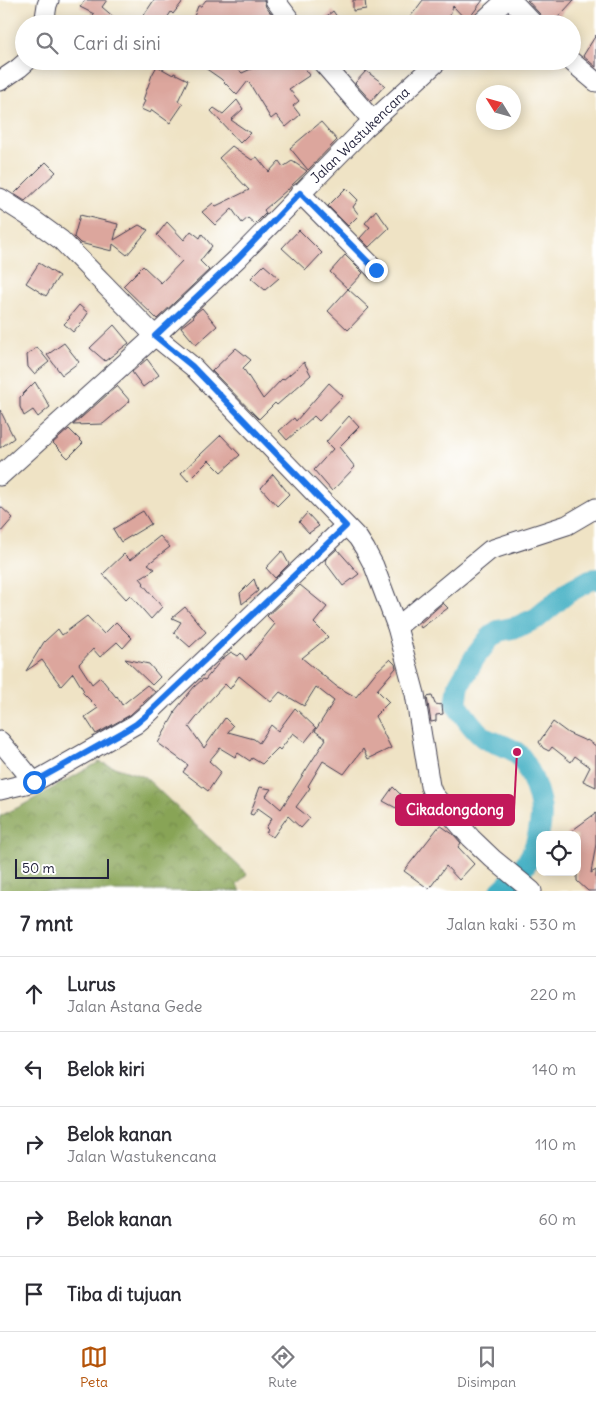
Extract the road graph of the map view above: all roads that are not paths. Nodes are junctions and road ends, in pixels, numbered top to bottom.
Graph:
1 (49, 0) edge
2 (275, 0) edge
3 (506, 0) edge
4 (511, 0) edge
5 (45, 15) edge
6 (286, 15) edge
7 (490, 15) edge
8 (525, 15) edge
9 (581, 69) edge
10 (16, 70) edge
11 (329, 70) edge
12 (428, 70) edge
13 (0, 81) edge
14 (596, 82) edge
15 (373, 120) junction
16 (300, 193) junction
17 (0, 198) edge
18 (376, 270) dead end
19 (155, 336) junction
20 (0, 476) edge
21 (596, 508) edge
22 (346, 526) junction
23 (397, 627) junction
24 (0, 741) edge
25 (34, 782) junction
26 (0, 790) edge
27 (529, 888) edge

1 - 5 street
2 - 6 street
3 - 7 street
4 - 8 street
9 - 14 street
10 - 13 street
11 - 15 street
12 - 15 street, Jalan Wastukencana
15 - 16 street, Jalan Wastukencana
16 - 18 street
16 - 19 street, Jalan Wastukencana
17 - 19 street
19 - 20 street, Jalan Wastukencana
19 - 22 street
21 - 23 street
22 - 23 street
22 - 25 street
23 - 27 street
24 - 25 street
25 - 26 street

